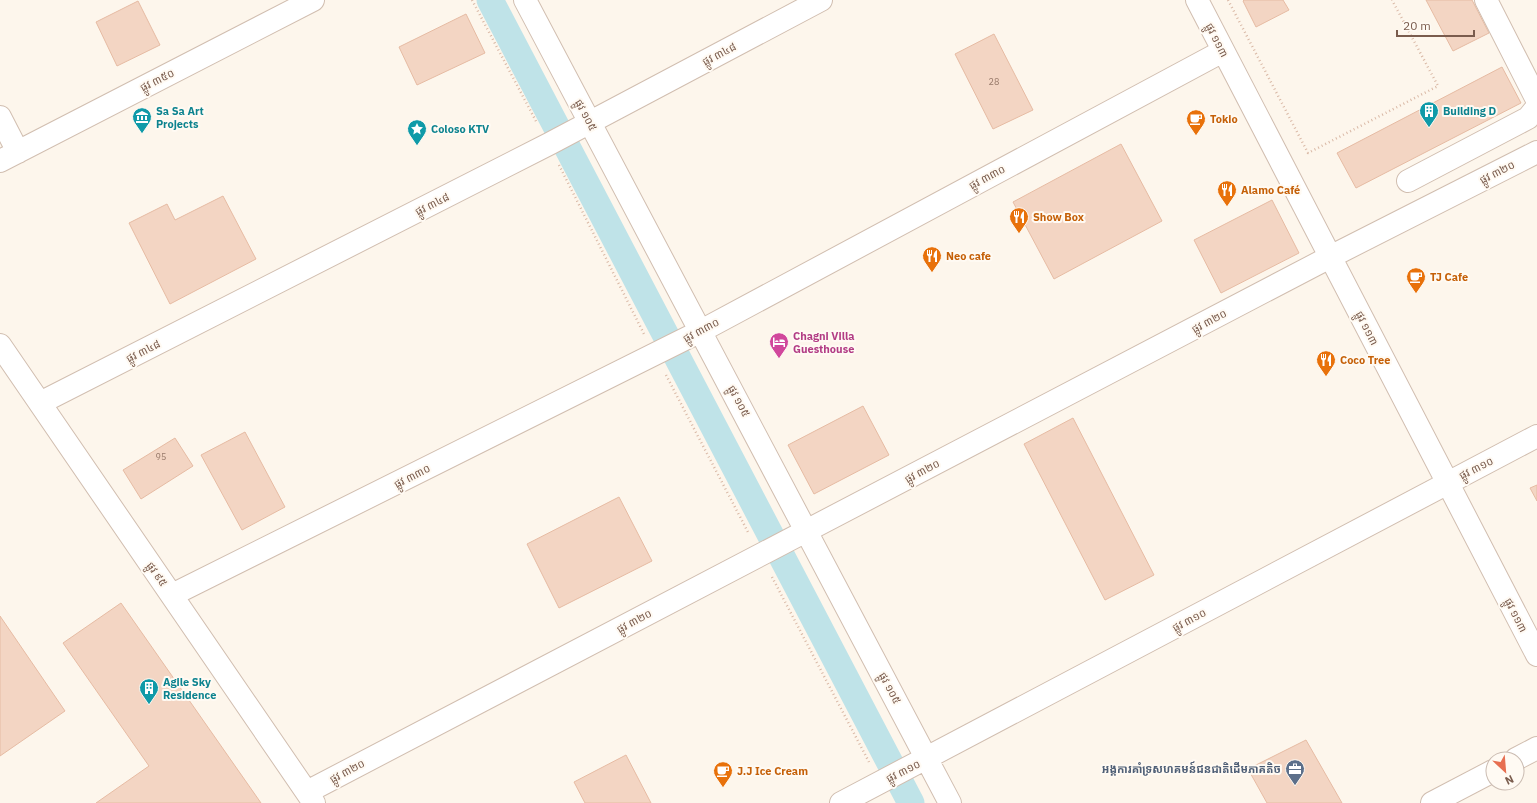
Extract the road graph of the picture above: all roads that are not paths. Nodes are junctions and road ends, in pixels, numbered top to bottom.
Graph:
1 (313, 0) edge
2 (525, 0) edge
3 (821, 0) edge
4 (1197, 0) edge
5 (1486, 0) edge
6 (1223, 50) junction
7 (1537, 100) edge
8 (1537, 107) edge
9 (0, 117) edge
10 (583, 126) junction
11 (1537, 152) edge
12 (9, 156) edge
13 (1408, 182) dead end
14 (1330, 257) junction
15 (693, 335) junction
16 (0, 345) edge
17 (40, 403) junction
18 (1537, 436) edge
19 (1447, 483) junction
20 (799, 535) junction
21 (172, 596) junction
22 (1537, 655) edge
23 (1537, 748) edge
24 (1525, 754) edge
25 (927, 759) junction
26 (1485, 775) edge
27 (311, 798) edge
28 (841, 803) edge
29 (950, 803) edge
30 (1432, 803) edge

1 - 12 street, ផ្លូវ ៣៥០
2 - 10 street, ផ្លូវ ១០៥
3 - 10 street, ផ្លូវ ៣៤៨
4 - 6 street, ផ្លូវ ១១៣
5 - 7 street
6 - 14 street, ផ្លូវ ១១៣
6 - 15 street, ផ្លូវ ៣៣០
8 - 13 street
9 - 12 street
10 - 15 street, ផ្លូវ ១០៥
10 - 17 street, ផ្លូវ ៣៤៨
11 - 14 street, ផ្លូវ ៣២០
14 - 19 street, ផ្លូវ ១១៣
14 - 20 street, ផ្លូវ ៣២០
15 - 20 street, ផ្លូវ ១០៥
15 - 21 street, ផ្លូវ ៣៣០
16 - 17 street, ផ្លូវ ៩៥
17 - 21 street, ផ្លូវ ៩៥
18 - 19 street, ផ្លូវ ៣១០
19 - 22 street, ផ្លូវ ១១៣
19 - 25 street, ផ្លូវ ៣១០
20 - 25 street, ផ្លូវ ១០៥
20 - 27 street, ផ្លូវ ៣២០
21 - 27 street, ផ្លូវ ៩៥
23 - 24 street
25 - 28 street, ផ្លូវ ៣១០
25 - 29 street, ផ្លូវ ១០៥
26 - 30 street

